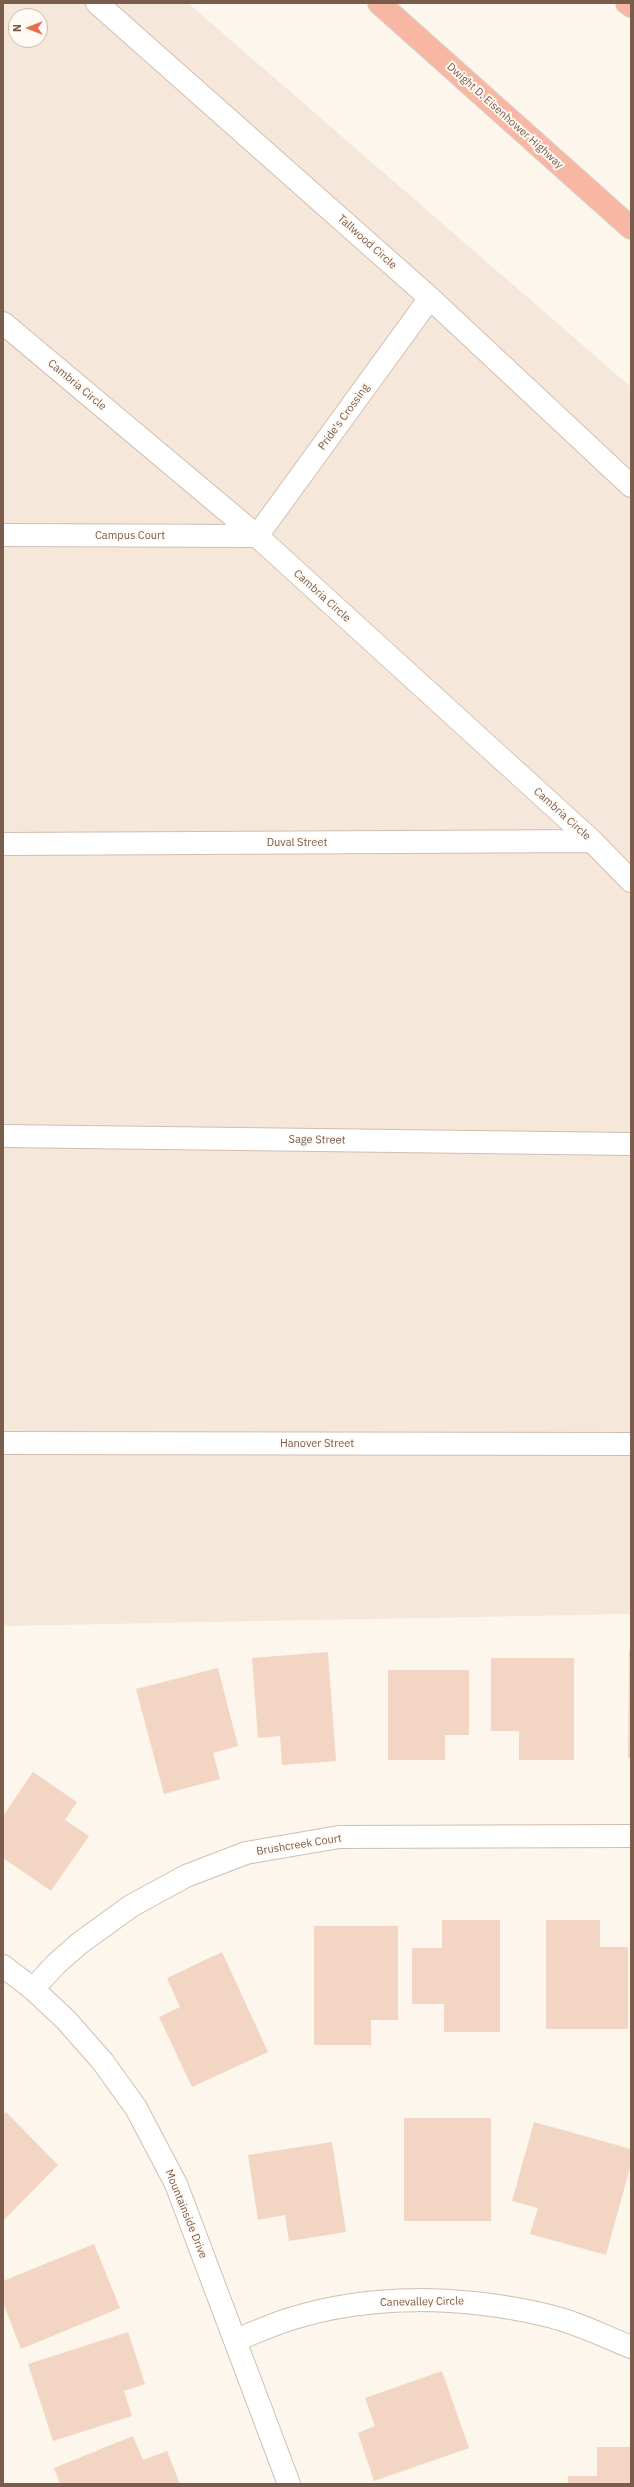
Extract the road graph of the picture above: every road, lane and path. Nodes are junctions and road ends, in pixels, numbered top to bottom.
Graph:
1 (97, 3) edge
2 (379, 3) edge
3 (627, 3) edge
4 (631, 6) edge
5 (631, 228) edge
6 (430, 298) junction
7 (3, 323) edge
8 (631, 486) edge
9 (3, 535) edge
10 (257, 536) junction
11 (592, 841) junction
12 (3, 844) edge
13 (631, 881) edge
14 (3, 1136) edge
15 (631, 1144) edge
16 (3, 1444) edge
17 (631, 1444) edge
18 (631, 1836) edge
19 (3, 1966) edge
20 (33, 1989) junction
21 (236, 2340) junction
22 (631, 2347) edge
23 (289, 2484) edge

1 - 6 street, Tallwood Circle
2 - 5 highway, Dwight D. Eisenhower Highway
3 - 4 highway
6 - 8 street, Tallwood Circle
6 - 10 street, Pride's Crossing
7 - 10 street, Cambria Circle
9 - 10 street, Campus Court
10 - 11 street, Cambria Circle
11 - 12 street, Duval Street
11 - 13 street, Cambria Circle
14 - 15 street, Sage Street
16 - 17 street, Hanover Street
18 - 20 street, Brushcreek Court
19 - 20 street, Mountainside Drive
20 - 21 street, Mountainside Drive
21 - 22 street, Canevalley Circle
21 - 23 street, Mountainside Drive

